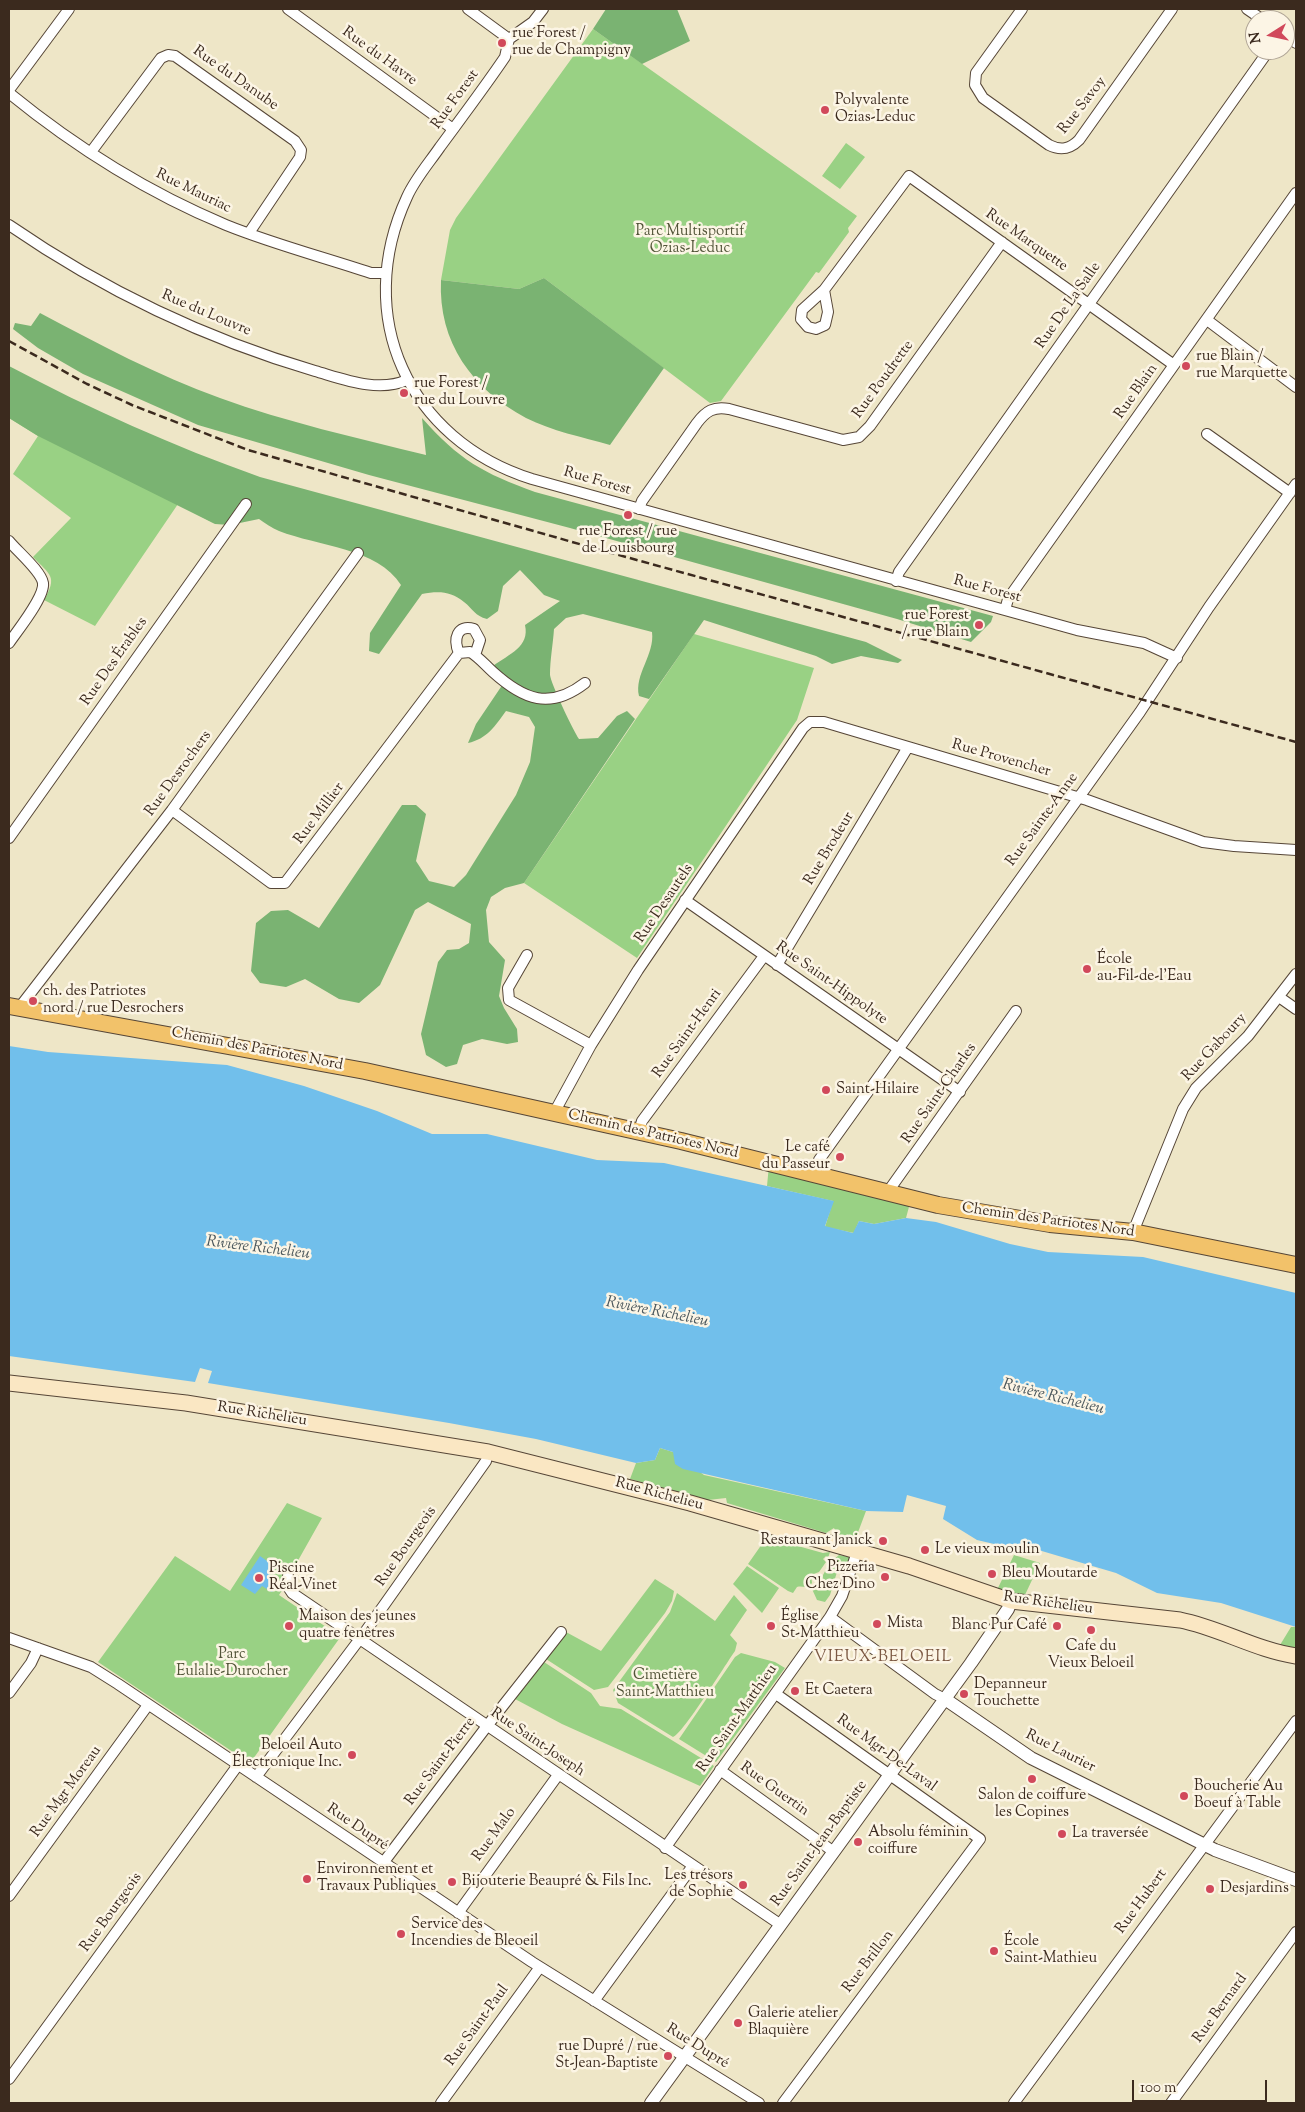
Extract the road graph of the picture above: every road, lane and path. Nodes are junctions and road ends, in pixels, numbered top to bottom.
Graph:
1 (69, 9) edge
2 (288, 9) edge
3 (468, 9) edge
4 (544, 9) edge
5 (1022, 9) edge
6 (1172, 9) edge
7 (509, 39) junction
8 (1261, 60) edge
9 (9, 92) edge
10 (453, 129) junction
11 (91, 152) junction
12 (1296, 193) edge
13 (9, 225) edge
14 (249, 233) junction
15 (1002, 242) junction
16 (385, 274) junction
17 (824, 290) dead end
18 (1088, 304) junction
19 (1206, 320) junction
20 (1174, 365) junction
21 (406, 380) junction
22 (1296, 387) edge
23 (1207, 434) dead end
24 (1293, 488) edge
25 (246, 504) dead end
26 (639, 509) junction
27 (9, 541) edge
28 (358, 553) dead end
29 (896, 581) junction
30 (1004, 610) junction
31 (9, 643) edge
32 (459, 653) junction
33 (475, 655) junction
34 (1177, 658) junction
35 (585, 683) dead end
36 (813, 721) joint
37 (908, 748) junction
38 (1078, 797) junction
39 (172, 810) junction
40 (9, 838) edge
41 (1296, 850) edge
42 (685, 900) junction
43 (527, 955) dead end
44 (764, 956) junction
45 (777, 965) junction
46 (1296, 974) edge
47 (1279, 997) junction
48 (14, 1007) edge
49 (1296, 1009) edge
50 (1016, 1012) dead end
51 (591, 1045) junction
52 (898, 1049) junction
53 (960, 1092) junction
54 (554, 1113) junction
55 (639, 1131) junction
56 (814, 1172) junction
57 (887, 1193) junction
58 (1133, 1232) junction
59 (1296, 1264) edge
60 (9, 1383) edge
61 (488, 1452) junction
62 (857, 1552) junction
63 (288, 1576) dead end
64 (1011, 1601) junction
65 (830, 1617) junction
66 (561, 1632) dead end
67 (9, 1638) edge
68 (359, 1639) junction
69 (38, 1648) junction
70 (1296, 1656) edge
71 (9, 1693) edge
72 (776, 1694) junction
73 (945, 1699) junction
74 (148, 1705) junction
75 (1296, 1721) edge
76 (487, 1726) junction
77 (238, 1765) junction
78 (720, 1770) junction
79 (558, 1775) junction
80 (890, 1776) junction
81 (256, 1777) junction
82 (980, 1839) joint
83 (1203, 1844) junction
84 (665, 1848) junction
85 (834, 1852) junction
86 (383, 1863) junction
87 (692, 1867) junction
88 (1296, 1880) edge
89 (9, 1896) edge
90 (458, 1912) junction
91 (781, 1925) junction
92 (1296, 1932) edge
93 (540, 1967) junction
94 (594, 2000) junction
95 (684, 2058) junction
96 (9, 2079) edge
97 (441, 2103) edge
98 (651, 2103) edge
99 (759, 2103) edge
100 (783, 2103) edge
101 (1014, 2103) edge
102 (1171, 2103) edge

1 - 9 street
2 - 10 street, Rue du Havre
3 - 7 street
4 - 7 street
5 - 6 street, Rue Savoy
7 - 10 street, Rue Forest
8 - 18 street, Rue De La Salle
9 - 11 street, Rue Mauriac
10 - 16 street, Rue Forest
11 - 14 street, Rue Mauriac
11 - 14 street, Rue du Danube
12 - 19 street, Rue Blain
13 - 21 street, Rue du Louvre
14 - 16 street, Rue Mauriac
15 - 17 street, Rue Marquette
15 - 18 street, Rue Marquette
15 - 26 street, Rue Poudrette
16 - 21 street, Rue Forest
18 - 20 street, Rue Marquette
18 - 29 street, Rue De La Salle
19 - 20 street, Rue Blain
19 - 22 street
20 - 30 street, Rue Blain
21 - 26 street, Rue Forest
23 - 24 street
24 - 34 street, Rue Sainte-Anne
25 - 40 street, Rue Des Érables
26 - 29 street, Rue Forest
27 - 31 street
28 - 39 street, Rue Desrochers
29 - 30 street, Rue Forest
30 - 34 street, Rue Forest
32 - 33 street
32 - 33 street
32 - 39 street, Rue Millier
33 - 35 street
34 - 38 street, Rue Sainte-Anne
36 - 37 street, Rue Provencher
36 - 42 street, Rue Desautels
37 - 38 street, Rue Provencher
37 - 45 street, Rue Brodeur
38 - 41 street, Rue Provencher
38 - 52 street, Rue Sainte-Anne
39 - 48 street, Rue Desrochers
42 - 44 street, Rue Saint-Hippolyte
42 - 51 street, Rue Desautels
43 - 51 street
44 - 45 street, Rue Saint-Hippolyte
44 - 55 street, Rue Saint-Henri
45 - 52 street, Rue Saint-Hippolyte
46 - 47 street, Rue Gaboury
47 - 49 street
47 - 58 street, Rue Gaboury
48 - 54 main road, Chemin des Patriotes Nord
50 - 53 street, Rue Saint-Charles
51 - 54 street, Rue Desautels
52 - 53 street, Rue Saint-Hippolyte
52 - 56 street, Rue Sainte-Anne
53 - 57 street, Rue Saint-Charles
54 - 55 main road, Chemin des Patriotes Nord
55 - 56 main road, Chemin des Patriotes Nord
56 - 57 main road, Chemin des Patriotes Nord
57 - 58 main road, Chemin des Patriotes Nord
58 - 59 main road, Chemin des Patriotes Nord
60 - 61 main road, Rue Richelieu
61 - 62 main road, Rue Richelieu
61 - 68 street, Rue Bourgeois
62 - 64 main road, Rue Richelieu
62 - 65 street, Rue Saint-Matthieu
63 - 68 street, Rue Saint-Joseph
64 - 70 main road, Rue Richelieu
64 - 73 street, Rue Saint-Jean-Baptiste
65 - 72 street, Rue Saint-Matthieu
65 - 73 street, Rue Laurier
66 - 76 street, Rue Saint-Pierre
67 - 69 street, Rue Dupré
68 - 76 street, Rue Saint-Joseph
68 - 81 street, Rue Bourgeois
69 - 71 street
69 - 74 street, Rue Dupré
72 - 78 street, Rue Saint-Matthieu
72 - 80 street, Rue Mgr-De-Laval
73 - 80 street, Rue Saint-Jean-Baptiste
73 - 83 street, Rue Laurier
74 - 77 street, Rue Dupré
74 - 89 street, Rue Mgr Moreau
75 - 83 street, Rue Hubert
76 - 79 street, Rue Saint-Joseph
76 - 86 street, Rue Saint-Pierre
77 - 81 street, Rue Dupré
77 - 96 street, Rue Bourgeois
78 - 84 street, Rue Saint-Matthieu
78 - 85 street, Rue Guertin
79 - 84 street, Rue Saint-Joseph
79 - 90 street, Rue Malo
80 - 82 street, Rue Mgr-De-Laval
80 - 85 street, Rue Saint-Jean-Baptiste
81 - 86 street, Rue Dupré
82 - 100 street, Rue Brillon
83 - 88 street, Rue Laurier
83 - 101 street, Rue Hubert
84 - 87 street, Rue Saint-Joseph
85 - 91 street, Rue Saint-Jean-Baptiste
86 - 90 street, Rue Dupré
87 - 91 street, Rue Saint-Joseph
87 - 94 street
90 - 93 street, Rue Dupré
91 - 95 street, Rue Saint-Jean-Baptiste
92 - 102 street, Rue Bernard
93 - 94 street, Rue Dupré
93 - 97 street, Rue Saint-Paul
94 - 95 street, Rue Dupré
95 - 98 street, Rue Saint-Jean-Baptiste
95 - 99 street, Rue Dupré

